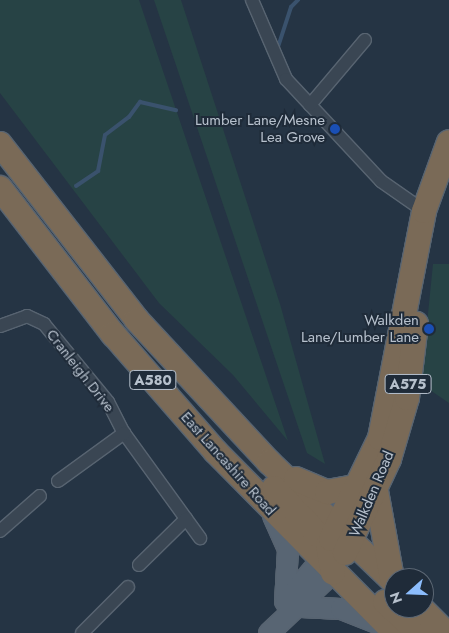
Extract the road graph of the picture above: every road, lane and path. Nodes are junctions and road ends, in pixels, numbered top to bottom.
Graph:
1 (252, 0) edge
2 (365, 40) dead end
3 (310, 106) junction
4 (449, 142) edge
5 (0, 144) edge
6 (0, 188) edge
7 (45, 206) junction
8 (424, 211) junction
9 (0, 326) edge
10 (124, 433) junction
11 (269, 462) junction
12 (58, 481) dead end
13 (368, 488) junction
14 (40, 496) dead end
15 (268, 508) junction
16 (186, 519) junction
17 (0, 531) edge
18 (200, 538) dead end
19 (335, 551) junction
20 (138, 565) dead end
21 (390, 568) edge
22 (384, 577) edge
23 (128, 587) dead end
24 (293, 604) junction
25 (431, 618) edge
26 (272, 630) edge
27 (393, 631) edge
28 (82, 633) edge
29 (419, 633) edge
30 (446, 633) edge

1 - 3 street
2 - 3 street
3 - 8 street
4 - 8 highway, Walkden Road / A575
5 - 7 highway, East Lancashire Road / A580
6 - 15 highway, East Lancashire Road / A580
7 - 11 highway, East Lancashire Road / A580
7 - 19 highway
8 - 13 highway, Walkden Road / A575
9 - 10 street, Cranleigh Drive
10 - 12 street
10 - 16 street, Cranleigh Drive
11 - 13 highway
11 - 19 highway, East Lancashire Road / A580
13 - 19 highway, Walkden Road / A575
13 - 21 highway
14 - 17 street
15 - 19 highway, East Lancashire Road / A580
15 - 24 main road
16 - 18 street, Cranleigh Drive
16 - 20 street
19 - 22 highway, East Lancashire Road / A580
19 - 24 main road, Walkden Road / A575
19 - 27 highway, East Lancashire Road / A580
19 - 29 highway
23 - 28 street
24 - 26 main road, Walkden Road / A575
24 - 27 main road
25 - 30 highway

